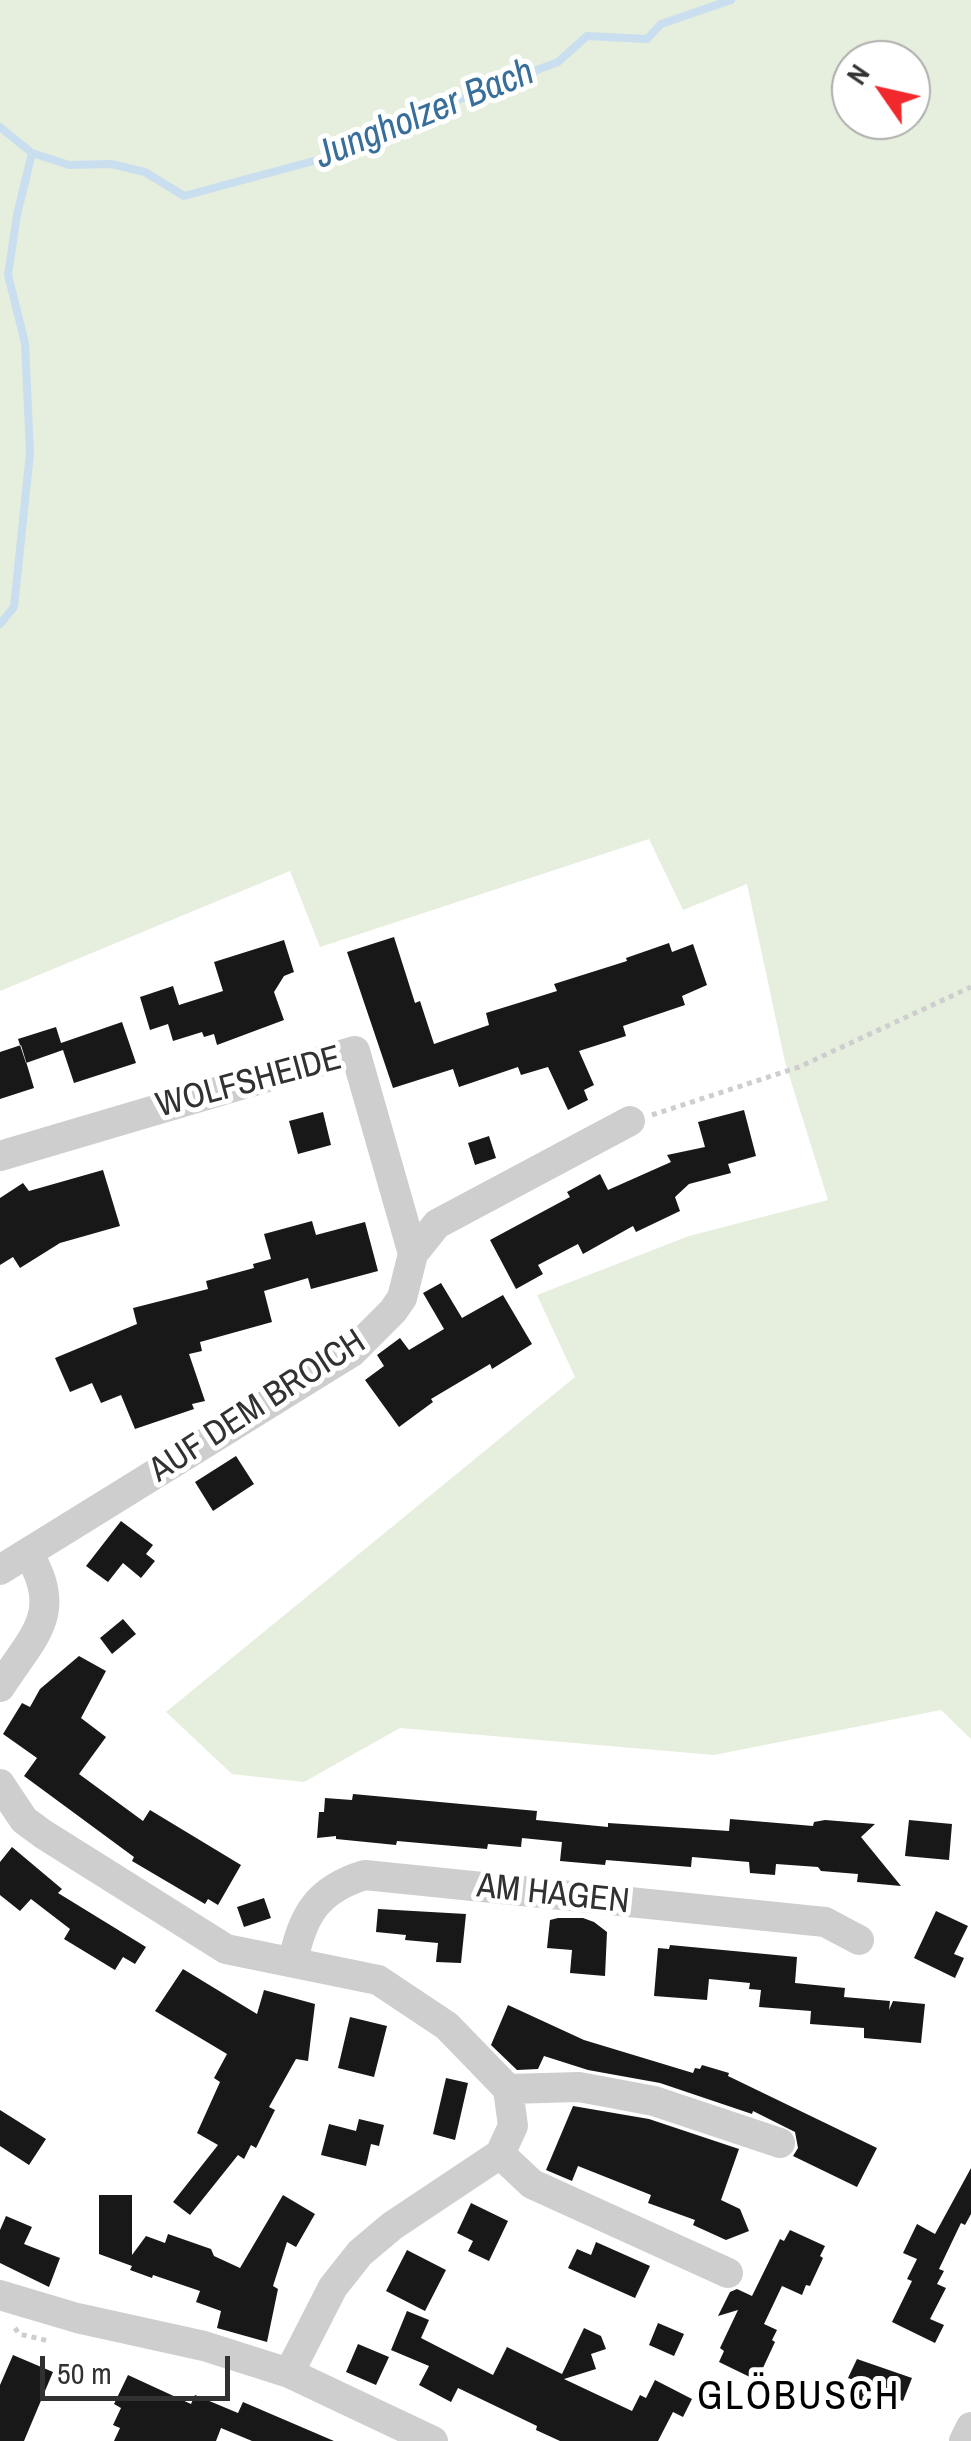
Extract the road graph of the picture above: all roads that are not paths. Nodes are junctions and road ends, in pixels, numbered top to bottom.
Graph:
1 (630, 1121) road end
2 (0, 1156) edge
3 (413, 1254) junction
4 (28, 1553) junction
5 (0, 1570) edge
6 (0, 1686) edge
7 (0, 1784) edge
8 (859, 1940) dead end
9 (293, 1962) junction
10 (508, 2089) junction
11 (780, 2143) dead end
12 (500, 2154) junction
13 (728, 2273) dead end
14 (0, 2296) edge
15 (288, 2372) junction
16 (971, 2427) edge
17 (433, 2441) edge
18 (964, 2441) edge

1 - 3 street, AUF DEM BROICH
2 - 3 street, WOLFSHEIDE
3 - 4 street, AUF DEM BROICH
4 - 5 street, AUF DEM BROICH
4 - 6 street
7 - 9 street
8 - 9 street, AM HAGEN
9 - 10 street
10 - 11 street
10 - 12 street
12 - 13 street
12 - 15 street
14 - 15 street
15 - 17 street
16 - 18 street

